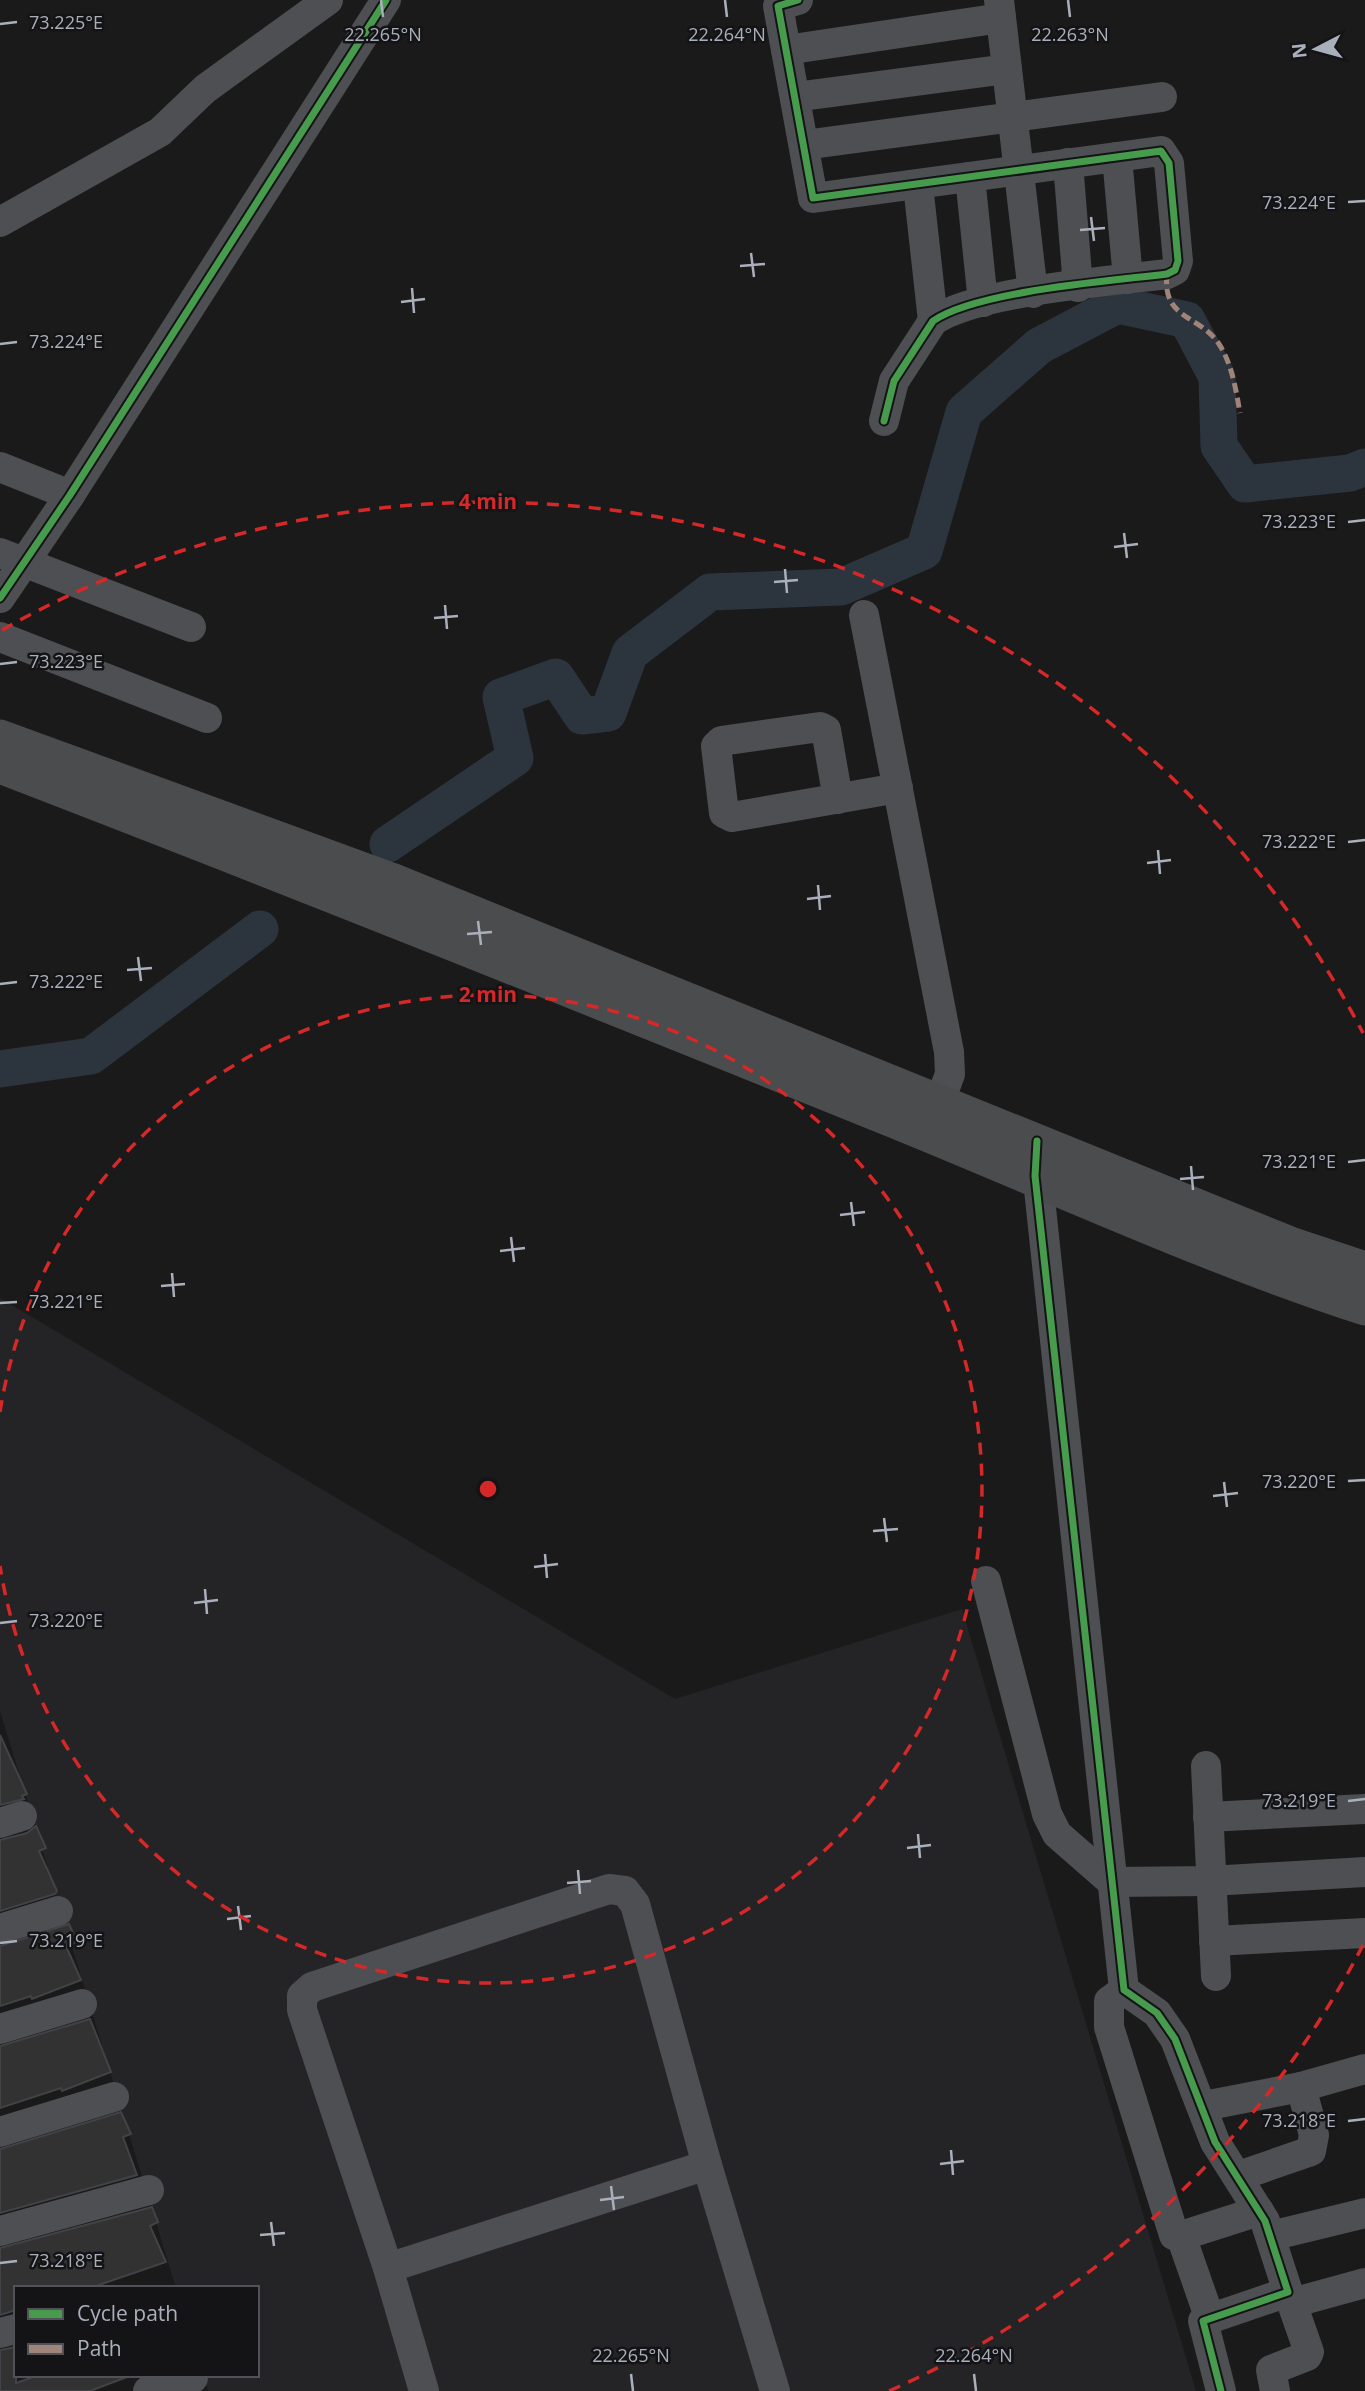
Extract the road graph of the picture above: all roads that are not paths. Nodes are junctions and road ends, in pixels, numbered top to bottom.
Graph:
1 (328, 0) edge
2 (386, 0) edge
3 (798, 0) edge
4 (1000, 9) edge
5 (786, 50) junction
6 (1007, 69) junction
7 (795, 97) junction
8 (1162, 97) dead end
9 (1012, 116) junction
10 (804, 145) junction
11 (1116, 157) junction
12 (1068, 163) junction
13 (1018, 170) junction
14 (971, 177) junction
15 (918, 185) junction
16 (0, 222) edge
17 (1128, 279) junction
18 (1078, 287) junction
19 (1032, 293) junction
20 (983, 302) junction
21 (933, 321) junction
22 (884, 421) dead end
23 (0, 467) edge
24 (70, 495) junction
25 (11, 557) edge
26 (0, 597) edge
27 (864, 615) dead end
28 (191, 627) dead end
29 (0, 637) edge
30 (207, 718) dead end
31 (0, 738) edge
32 (0, 765) edge
33 (898, 788) junction
34 (838, 799) dead end
35 (940, 1101) junction
36 (1037, 1141) junction
37 (1035, 1176) junction
38 (1365, 1270) edge
39 (1365, 1307) edge
40 (986, 1581) dead end
41 (1206, 1766) dead end
42 (1365, 1809) edge
43 (1208, 1817) junction
44 (1365, 1872) edge
45 (1210, 1881) junction
46 (1112, 1882) junction
47 (58, 1911) dead end
48 (0, 1929) edge
49 (1365, 1933) edge
50 (1214, 1941) junction
51 (1216, 1976) dead end
52 (1124, 1990) junction
53 (82, 2004) dead end
54 (0, 2029) edge
55 (1365, 2069) edge
56 (1301, 2087) junction
57 (114, 2097) dead end
58 (1203, 2106) junction
59 (0, 2132) edge
60 (707, 2165) junction
61 (1239, 2176) junction
62 (149, 2190) dead end
63 (1365, 2213) edge
64 (1265, 2223) junction
65 (0, 2231) edge
66 (1181, 2236) junction
67 (388, 2268) junction
68 (1365, 2283) edge
69 (1290, 2298) junction
70 (1210, 2319) junction
71 (193, 2378) dead end
72 (148, 2391) edge
73 (424, 2391) edge
74 (775, 2391) edge
75 (1221, 2391) edge
76 (1276, 2391) edge

1 - 16 street
2 - 24 street
3 - 5 street
4 - 5 street
4 - 6 street
5 - 7 street
6 - 7 street
6 - 9 street
7 - 10 street
8 - 9 street
9 - 10 street
9 - 13 street
10 - 15 street
11 - 12 street
11 - 17 street
11 - 17 street
12 - 13 street
12 - 18 street
13 - 14 street
13 - 19 street
14 - 15 street
14 - 20 street
15 - 21 street
17 - 18 street
18 - 19 street
19 - 20 street
20 - 21 street
21 - 22 street
23 - 24 street
24 - 25 street
25 - 26 street
25 - 28 street
27 - 33 street
29 - 30 street
31 - 35 main road
32 - 37 main road
33 - 34 street
33 - 35 street
35 - 36 main road
36 - 37 street
36 - 38 main road
37 - 39 main road
37 - 46 street
40 - 46 street
41 - 43 street
42 - 43 street
43 - 45 street
44 - 45 street
45 - 46 street
45 - 50 street
46 - 52 street
47 - 48 street
49 - 50 street
50 - 51 street
52 - 58 street
52 - 66 street
53 - 54 street
55 - 56 street
56 - 58 street
56 - 61 street
57 - 59 street
58 - 61 street
60 - 67 street
60 - 67 street
60 - 74 street
61 - 64 street
62 - 65 street
63 - 64 street
64 - 66 street
64 - 69 street
66 - 70 street
67 - 73 street
68 - 69 street
69 - 70 street
69 - 76 street
70 - 75 street
71 - 72 street

